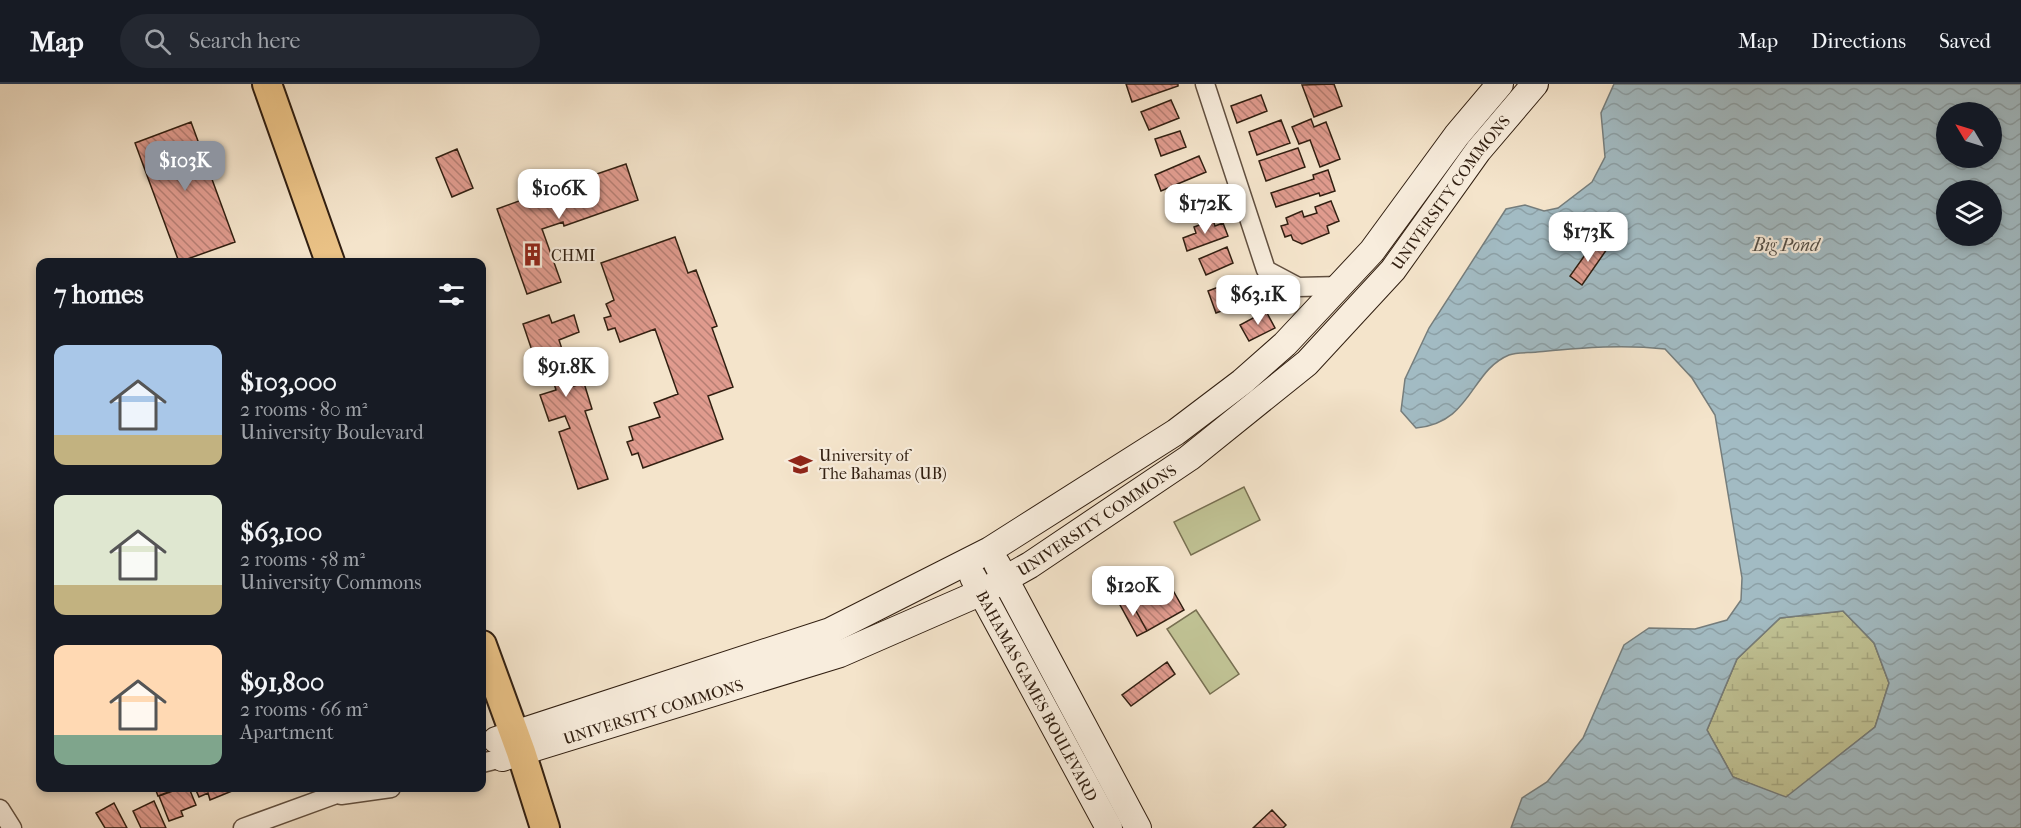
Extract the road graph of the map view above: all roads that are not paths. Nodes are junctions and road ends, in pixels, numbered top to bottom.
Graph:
1 (267, 84) edge
2 (1205, 84) edge
3 (1500, 84) edge
4 (1534, 84) edge
5 (329, 258) edge
6 (1340, 286) junction
7 (990, 550) junction
8 (966, 563) junction
9 (1005, 579) junction
10 (982, 592) junction
11 (486, 669) edge
12 (486, 710) edge
13 (499, 749) edge
14 (343, 792) edge
15 (360, 792) edge
16 (336, 795) junction
17 (0, 809) edge
18 (12, 828) edge
19 (243, 828) edge
20 (526, 828) edge
21 (545, 828) edge
22 (1109, 828) edge
23 (1138, 828) edge

1 - 5 main road
2 - 6 street
3 - 6 main road, UNIVERSITY COMMONS
4 - 9 main road, UNIVERSITY COMMONS
6 - 7 main road, UNIVERSITY COMMONS
7 - 8 main road, UNIVERSITY COMMONS
7 - 9 main road, BAHAMAS GAMES BOULEVARD
8 - 10 main road, BAHAMAS GAMES BOULEVARD
8 - 13 main road, UNIVERSITY COMMONS
9 - 10 main road, UNIVERSITY COMMONS
9 - 23 main road, BAHAMAS GAMES BOULEVARD
10 - 13 main road, UNIVERSITY COMMONS
10 - 22 main road, BAHAMAS GAMES BOULEVARD
11 - 13 main road
12 - 13 main road
13 - 20 main road
13 - 21 main road
14 - 16 street
15 - 16 street
16 - 19 street
17 - 18 street

